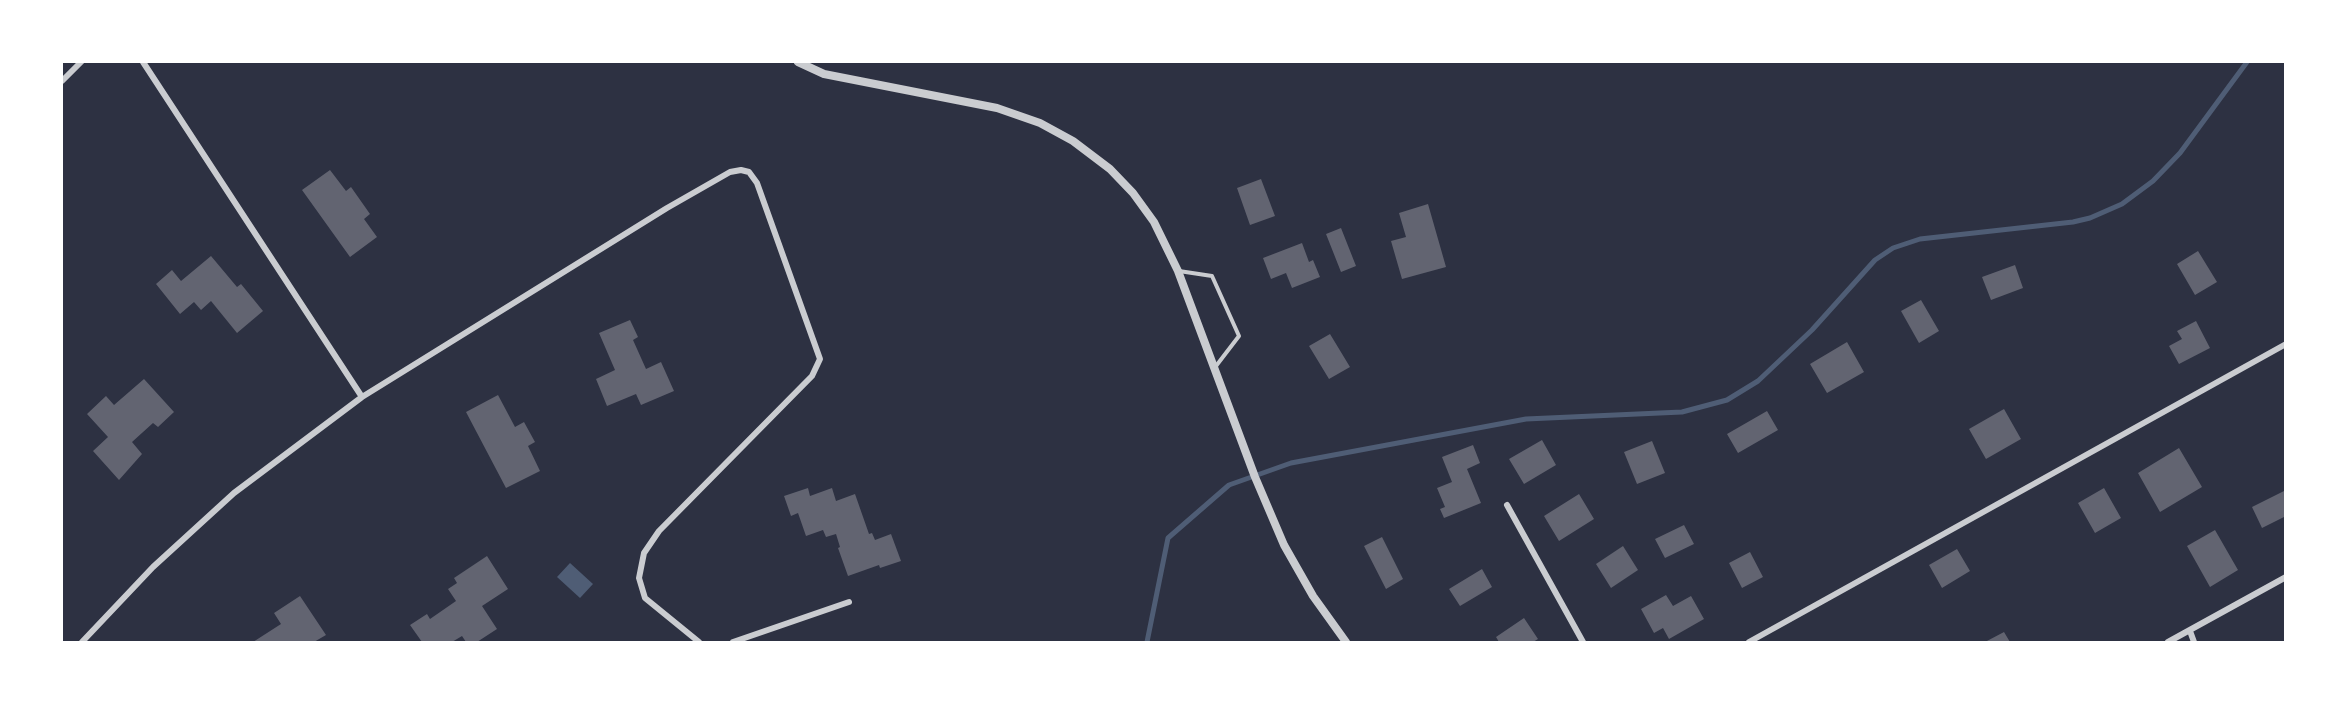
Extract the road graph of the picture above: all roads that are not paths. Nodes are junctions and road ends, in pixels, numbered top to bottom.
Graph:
1 (81, 62) edge
2 (143, 62) edge
3 (798, 62) edge
4 (62, 81) edge
5 (1179, 271) junction
6 (2286, 344) edge
7 (1214, 368) junction
8 (362, 397) junction
9 (1507, 505) dead end
10 (2286, 577) edge
11 (849, 602) dead end
12 (2190, 631) junction
13 (82, 642) edge
14 (699, 642) edge
15 (733, 642) edge
16 (1346, 642) edge
17 (1583, 642) edge
18 (1749, 642) edge
19 (2168, 642) edge
20 (2194, 642) edge

1 - 4 street
2 - 8 street
3 - 5 street
5 - 7 street
5 - 7 lane
6 - 18 street
7 - 16 street
8 - 13 street
8 - 14 street
9 - 17 street
10 - 12 street
11 - 15 street
12 - 19 street
12 - 20 street

